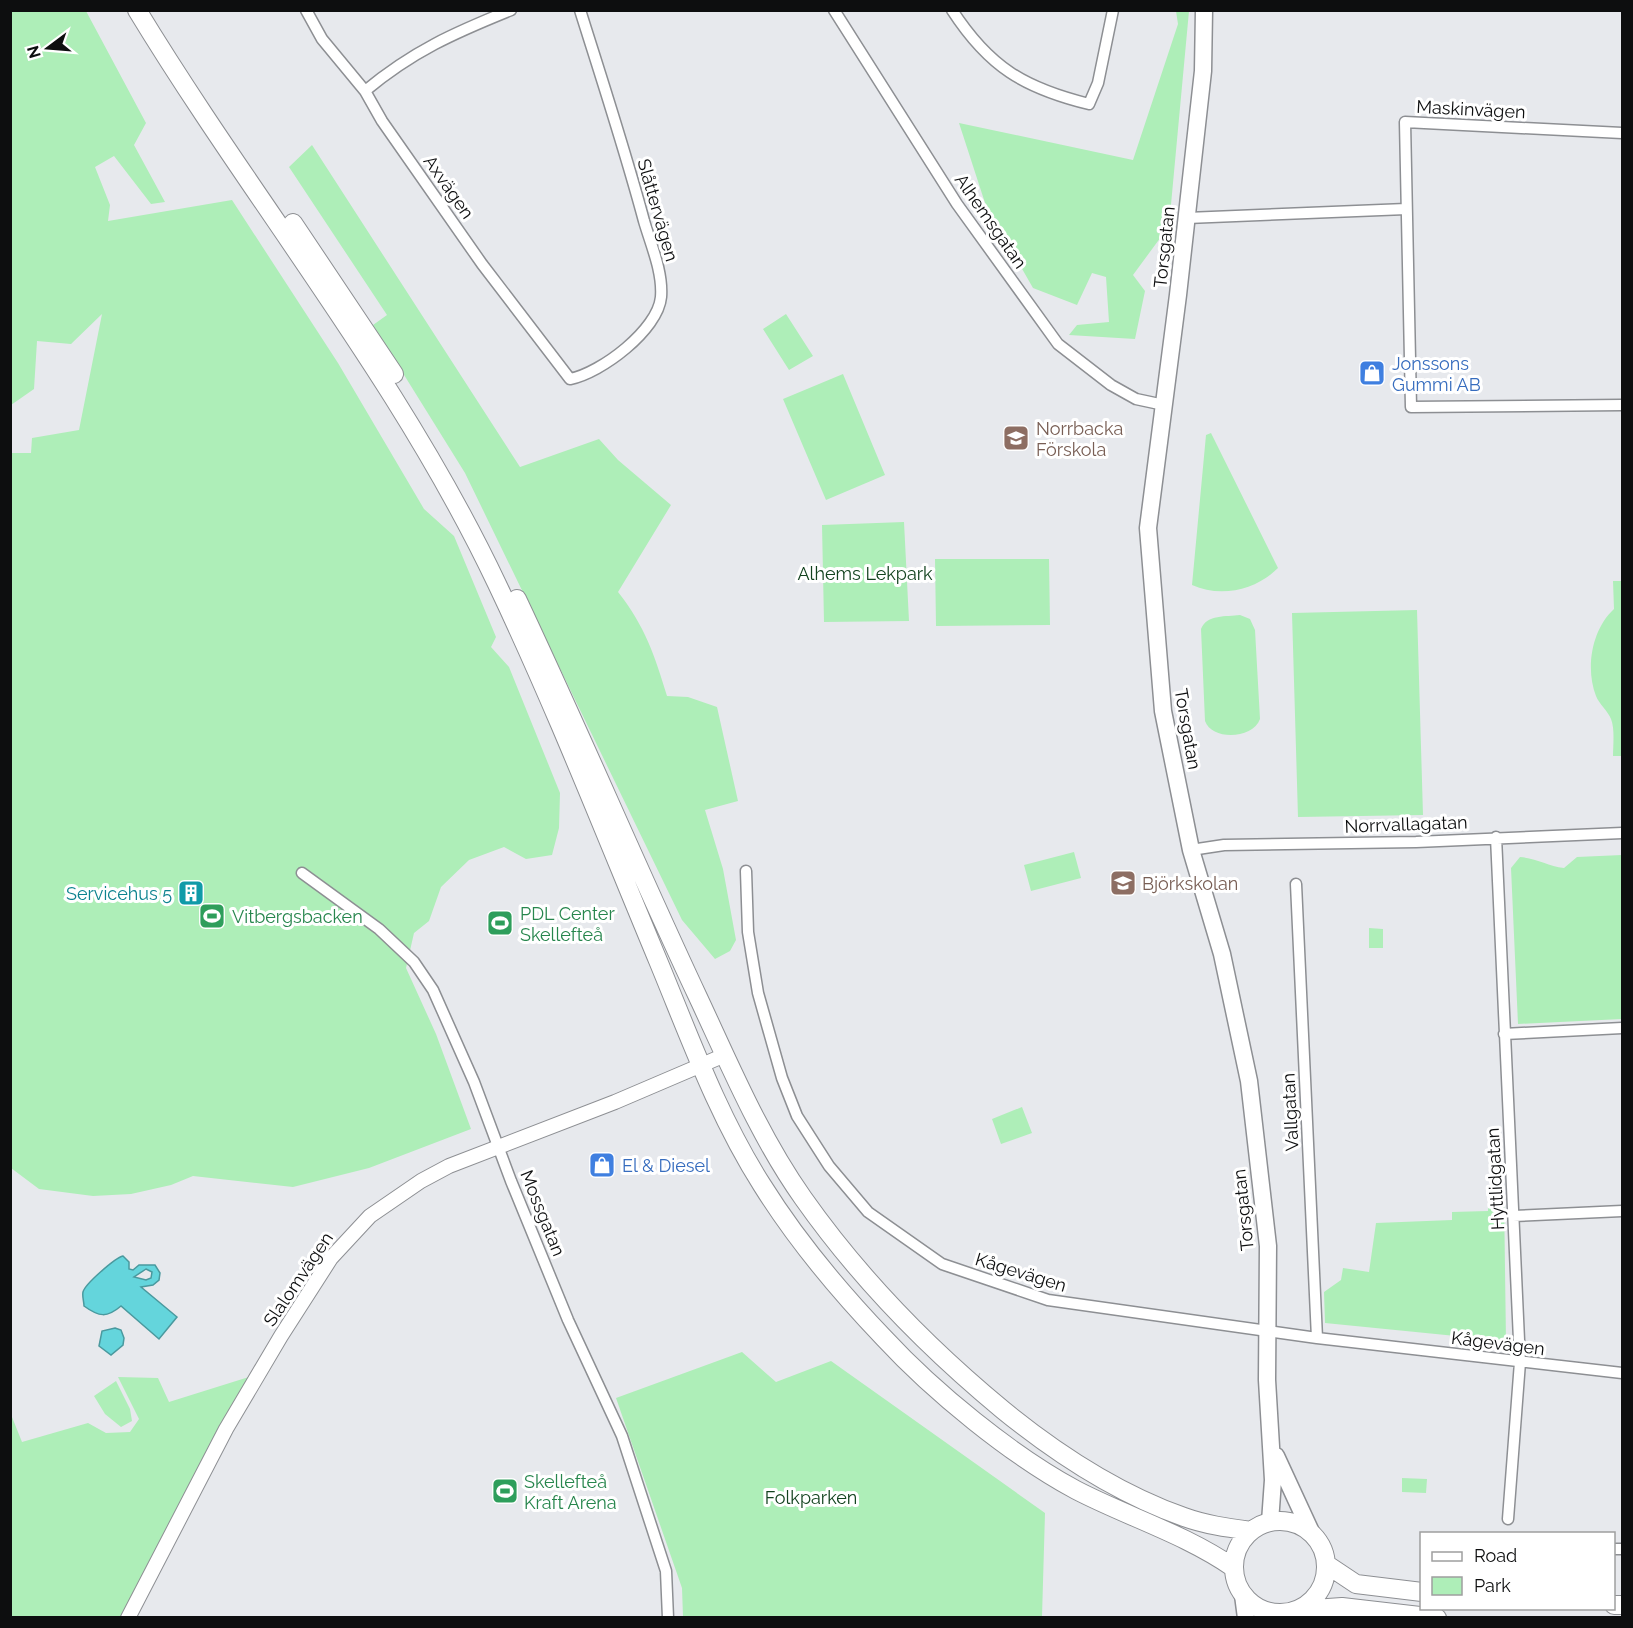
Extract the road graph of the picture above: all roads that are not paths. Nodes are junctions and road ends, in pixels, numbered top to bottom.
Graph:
1 (137, 10) edge
2 (152, 10) edge
3 (306, 10) edge
4 (511, 10) edge
5 (580, 10) edge
6 (834, 10) edge
7 (952, 10) edge
8 (1113, 10) edge
9 (1204, 10) edge
10 (365, 92) junction
11 (1623, 133) edge
12 (1406, 208) junction
13 (1186, 218) junction
14 (570, 379) joint
15 (1164, 405) junction
16 (1623, 405) edge
17 (1623, 833) edge
18 (1496, 837) junction
19 (1191, 850) junction
20 (746, 871) dead end
21 (302, 873) dead end
22 (1296, 884) dead end
23 (1623, 1028) edge
24 (1504, 1034) junction
25 (725, 1054) junction
26 (702, 1066) junction
27 (500, 1146) junction
28 (1623, 1211) edge
29 (1513, 1216) junction
30 (1267, 1331) junction
31 (1317, 1338) junction
32 (1520, 1362) junction
33 (1623, 1373) edge
34 (1272, 1447) junction
35 (1508, 1519) dead end
36 (1270, 1522) junction
37 (1251, 1531) junction
38 (1312, 1534) junction
39 (1326, 1564) junction
40 (1234, 1568) junction
41 (1420, 1592) edge
42 (1243, 1594) junction
43 (1289, 1614) edge
44 (128, 1617) edge
45 (668, 1617) edge
46 (1246, 1617) edge
47 (1437, 1617) edge

1 - 26 highway
2 - 25 highway
3 - 10 street, Axvägen
4 - 10 street
5 - 14 street, Slåttervägen
6 - 15 street, Alhemsgatan
7 - 8 street
9 - 13 main road, Torsgatan
10 - 14 street, Axvägen
11 - 12 street, Maskinvägen
12 - 13 street
12 - 16 street, Maskinvägen
13 - 15 main road, Torsgatan
15 - 19 main road, Torsgatan
17 - 18 street, Norrvallagatan
18 - 19 street, Norrvallagatan
18 - 24 street, Hyttlidgatan
19 - 30 main road, Torsgatan
20 - 30 street, Kågevägen
21 - 27 street, Mossgatan
22 - 31 street, Vallgatan
23 - 24 street
24 - 29 street, Hyttlidgatan
25 - 26 street, Slalomvägen
25 - 37 highway
26 - 27 street, Slalomvägen
26 - 40 highway
27 - 44 street, Slalomvägen
27 - 45 street, Mossgatan
28 - 29 street
29 - 32 street, Hyttlidgatan
30 - 31 street, Kågevägen
30 - 34 main road, Torsgatan
31 - 32 street, Kågevägen
32 - 33 street, Kågevägen
32 - 35 street, Hyttlidgatan
34 - 36 main road, Torsgatan
34 - 38 main road, Torsgatan
36 - 37 highway
36 - 38 highway
37 - 40 highway
38 - 39 highway
39 - 41 highway
39 - 43 highway
40 - 42 highway
42 - 43 highway
42 - 46 main road
43 - 47 highway

